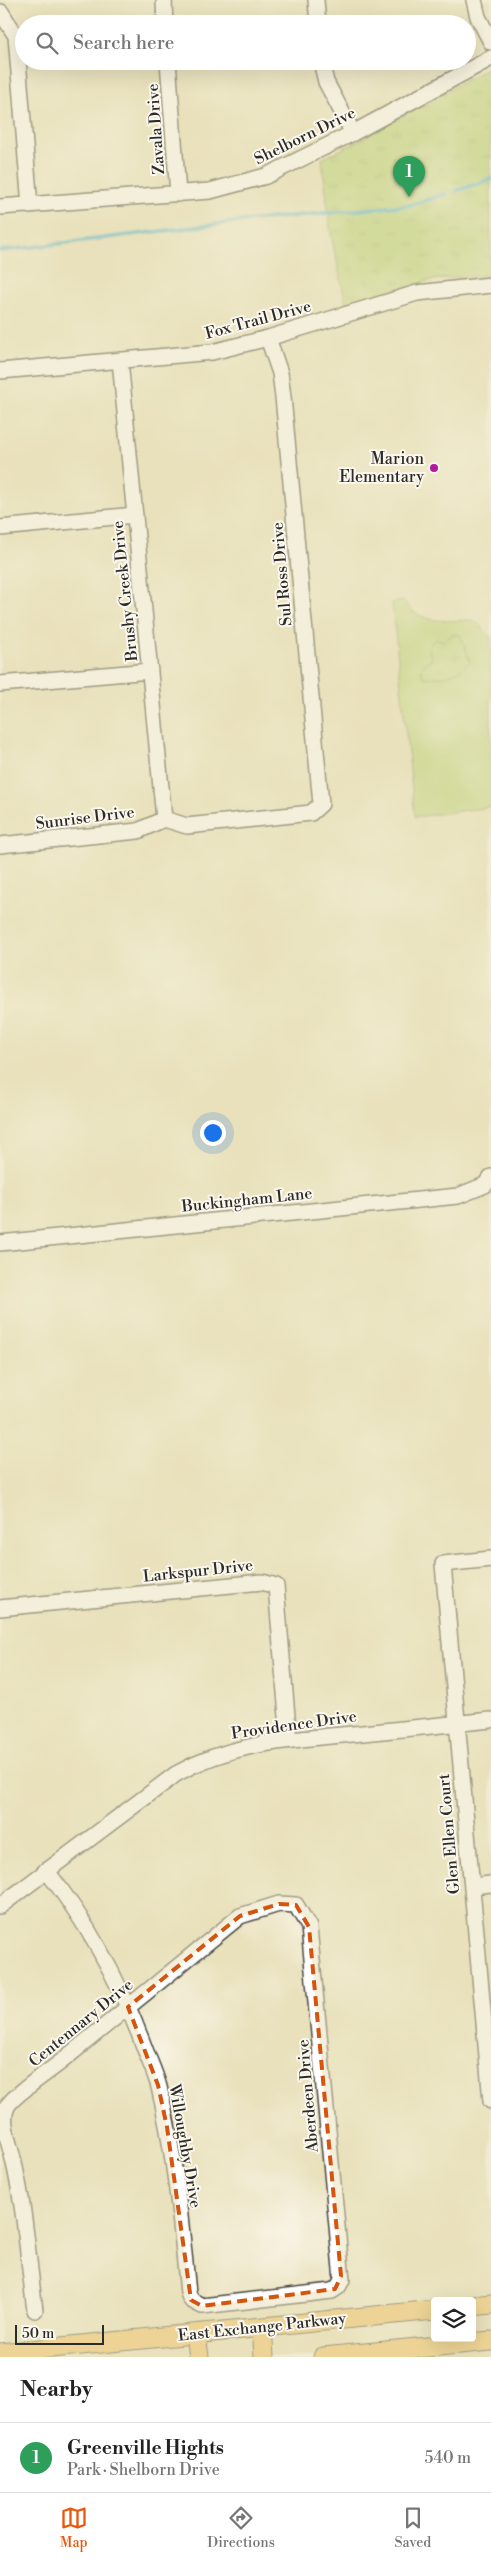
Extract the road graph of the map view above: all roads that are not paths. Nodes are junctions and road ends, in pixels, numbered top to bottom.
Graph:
1 (164, 0) edge
2 (316, 0) edge
3 (474, 0) edge
4 (0, 12) edge
5 (165, 15) edge
6 (317, 15) edge
7 (15, 34) edge
8 (491, 42) edge
9 (491, 58) edge
10 (476, 66) edge
11 (19, 70) edge
12 (169, 70) edge
13 (323, 70) edge
14 (469, 70) edge
15 (353, 133) junction
16 (178, 194) junction
17 (30, 206) junction
18 (0, 207) edge
19 (491, 285) edge
20 (268, 338) junction
21 (120, 360) junction
22 (0, 371) edge
23 (135, 516) junction
24 (0, 528) edge
25 (150, 671) junction
26 (0, 684) edge
27 (164, 819) junction
28 (0, 845) edge
29 (491, 1178) edge
30 (0, 1243) edge
31 (491, 1559) edge
32 (0, 1608) edge
33 (491, 1720) edge
34 (457, 1724) junction
35 (289, 1740) junction
36 (46, 1870) junction
37 (491, 1884) edge
38 (472, 1886) junction
39 (296, 1905) joint
40 (0, 1906) edge
41 (128, 2007) junction
42 (491, 2101) edge
43 (194, 2304) joint
44 (491, 2304) edge
45 (476, 2306) edge
46 (35, 2310) dead end
47 (431, 2310) edge
48 (262, 2327) junction
49 (196, 2334) junction
50 (491, 2341) edge
51 (0, 2353) edge
52 (199, 2357) edge
53 (264, 2357) edge
54 (323, 2357) edge

1 - 5 street
2 - 6 street
3 - 8 street
4 - 7 street
9 - 10 street, Shelborn Drive
11 - 17 street
12 - 16 street, Zavala Drive
13 - 15 street
14 - 15 street, Shelborn Drive
15 - 16 street, Shelborn Drive
16 - 17 street, Shelborn Drive
17 - 18 street, Shelborn Drive
19 - 20 street, Fox Trail Drive
20 - 21 street, Fox Trail Drive
20 - 27 street, Sul Ross Drive
21 - 22 street, Fox Trail Drive
21 - 23 street, Brushy Creek Drive
23 - 24 street
23 - 25 street, Brushy Creek Drive
25 - 26 street
25 - 27 street, Brushy Creek Drive
27 - 28 street, Sunrise Drive
29 - 30 street, Buckingham Lane
31 - 34 street, Glen Ellen Court
32 - 35 street, Larkspur Drive
33 - 34 street, Providence Drive
34 - 35 street, Providence Drive
34 - 38 street, Glen Ellen Court
35 - 36 street, Providence Drive
36 - 40 street, Providence Drive
36 - 41 street, Willoughby Drive
37 - 38 street
38 - 42 street, Glen Ellen Court
39 - 41 street, Centennary Drive
39 - 43 street, Aberdeen Drive
41 - 43 street, Willoughby Drive
41 - 46 street, Centennary Drive
44 - 45 main road
47 - 48 main road, East Exchange Parkway
48 - 49 main road, East Exchange Parkway
48 - 53 main road
49 - 51 main road, East Exchange Parkway
49 - 52 main road
50 - 54 main road

